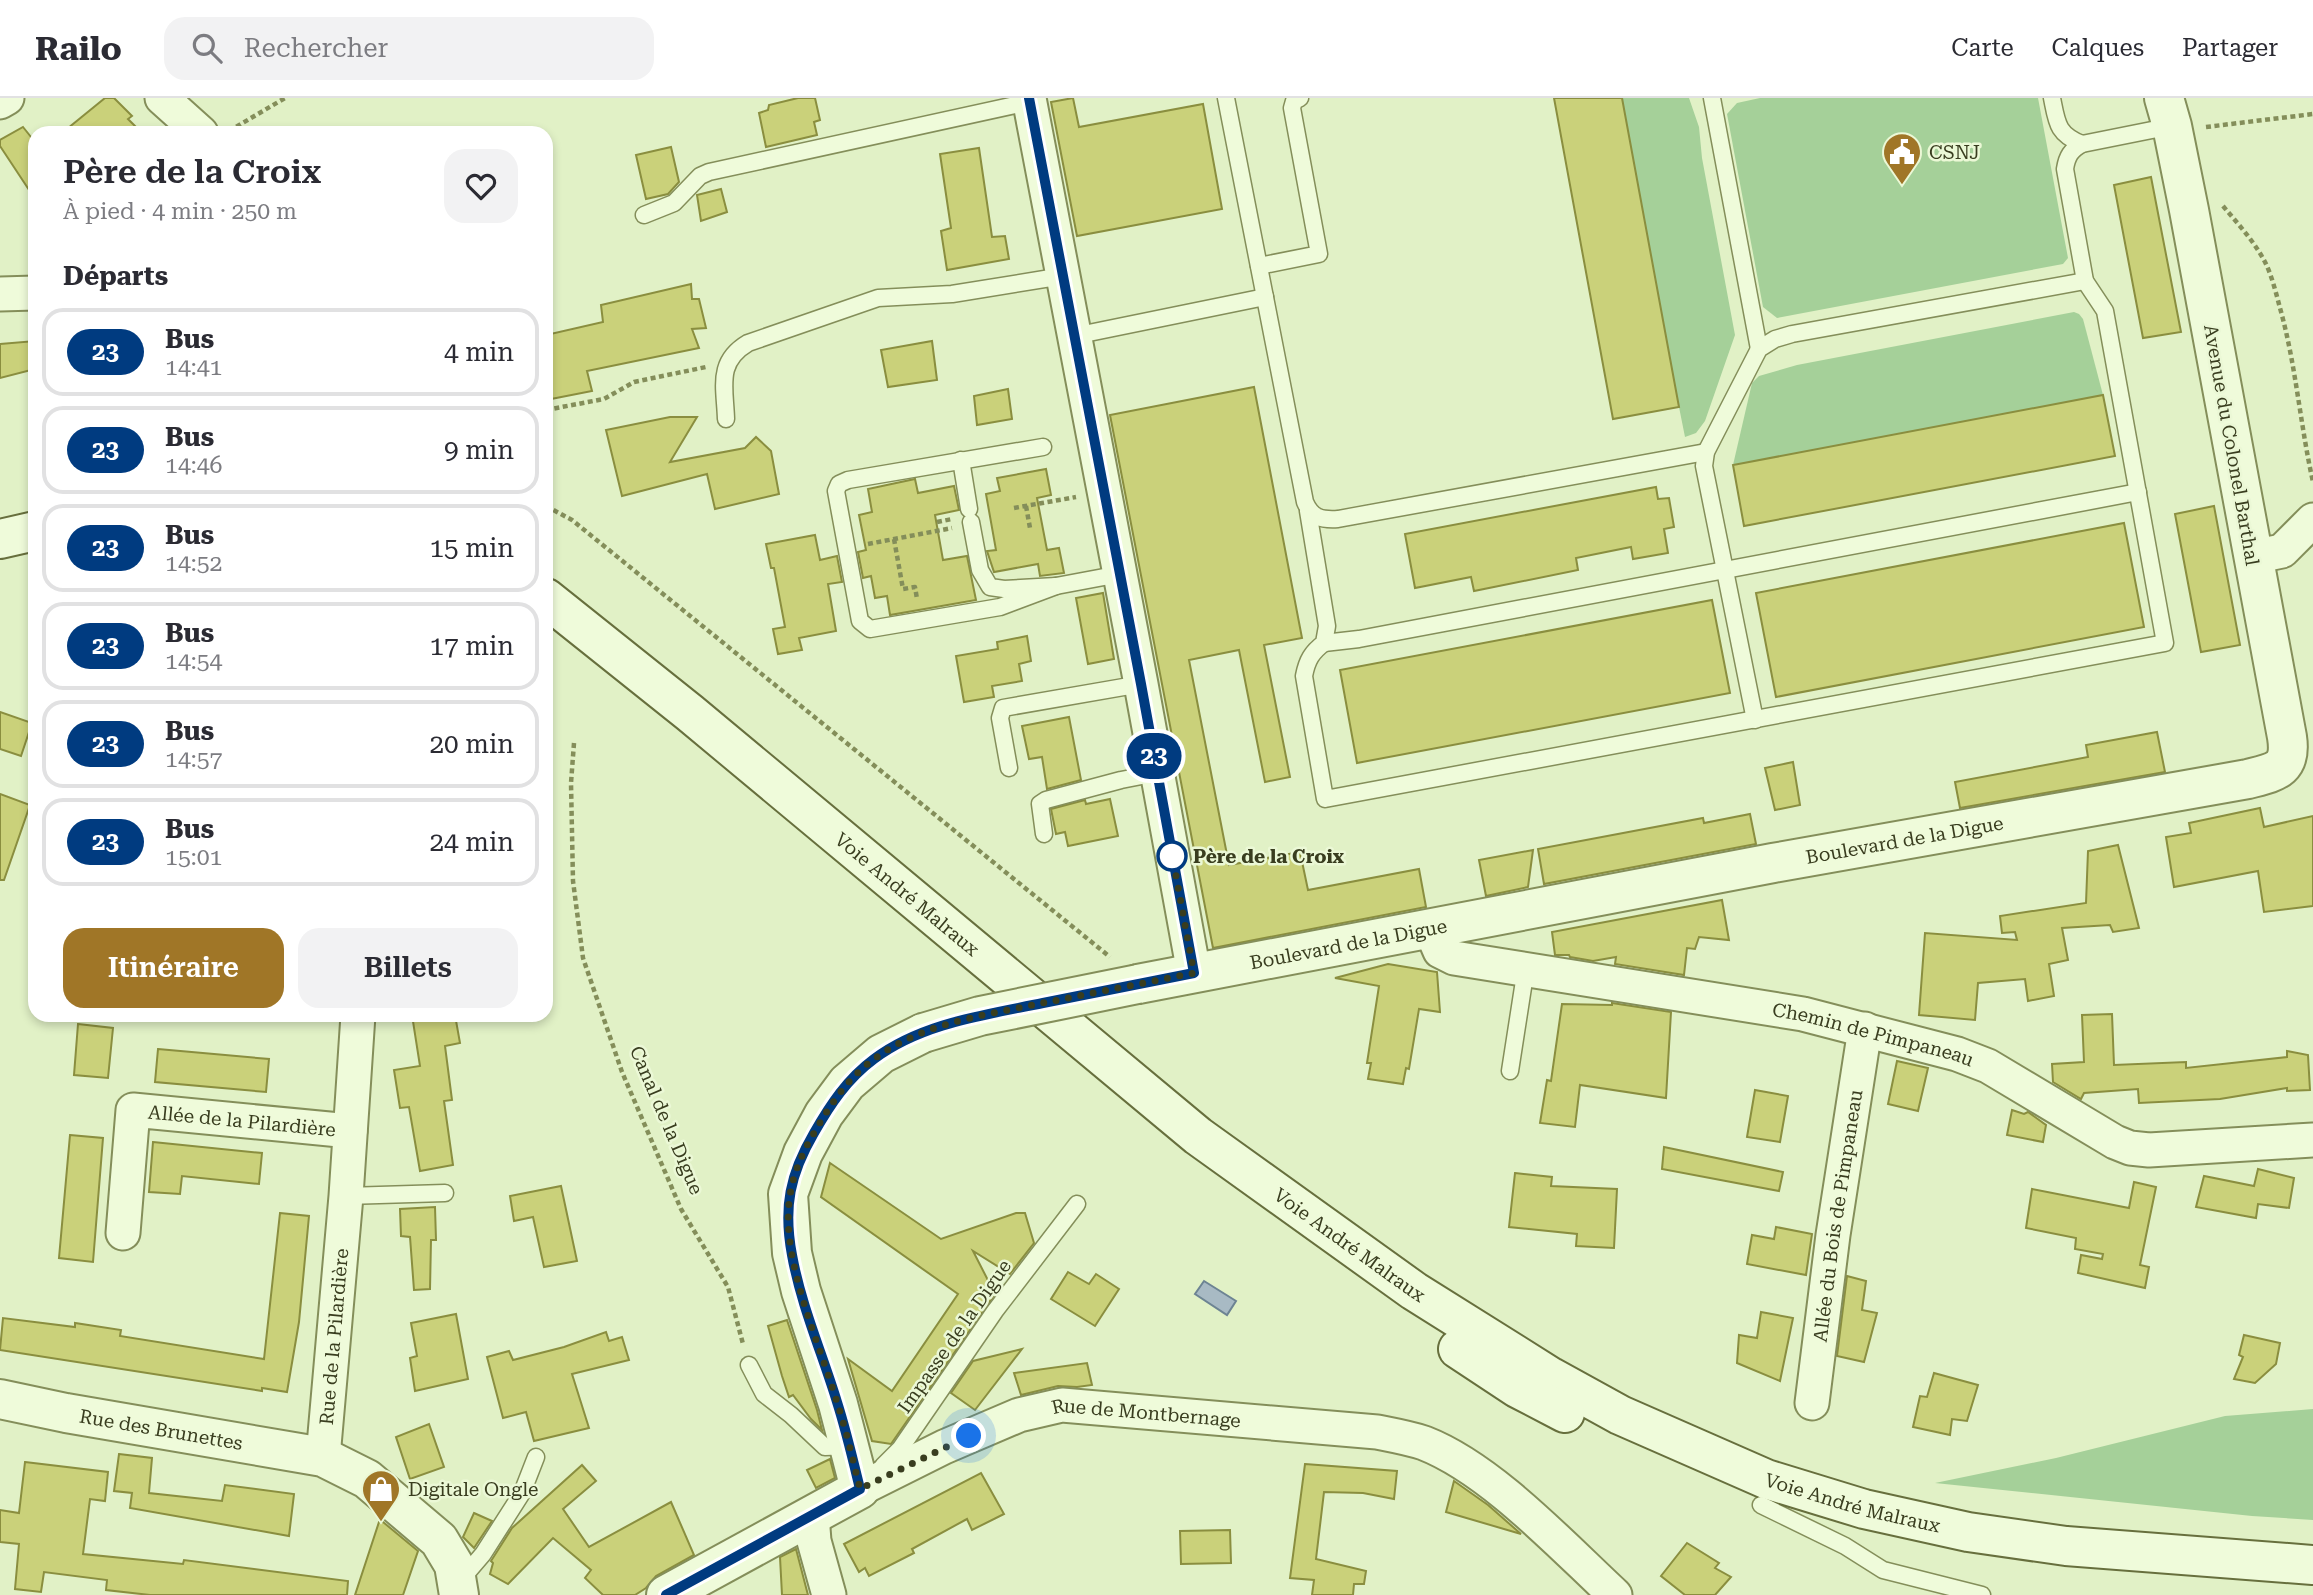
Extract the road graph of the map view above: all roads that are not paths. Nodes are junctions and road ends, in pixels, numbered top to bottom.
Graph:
1 (7, 98) edge
2 (162, 98) edge
3 (1226, 98) edge
4 (1300, 98) edge
5 (1712, 98) edge
6 (2052, 98) edge
7 (1029, 100) edge
8 (0, 102) edge
9 (2177, 113) edge
10 (193, 126) edge
11 (2082, 144) junction
12 (644, 215) dead end
13 (1259, 266) junction
14 (1063, 276) junction
15 (2085, 281) junction
16 (28, 293) edge
17 (0, 294) edge
18 (1265, 297) junction
19 (1074, 336) junction
20 (1759, 349) junction
21 (726, 419) dead end
22 (1043, 447) dead end
23 (1706, 452) junction
24 (961, 460) junction
25 (2138, 492) junction
26 (28, 511) edge
27 (1308, 511) junction
28 (0, 517) edge
29 (2313, 520) edge
30 (28, 533) edge
31 (0, 539) edge
32 (2253, 557) junction
33 (1725, 570) junction
34 (1120, 574) junction
35 (1056, 586) junction
36 (553, 604) edge
37 (553, 637) edge
38 (1324, 643) junction
39 (1141, 684) junction
40 (1755, 720) junction
41 (2285, 764) joint
42 (1009, 768) dead end
43 (1157, 774) junction
44 (1044, 834) dead end
45 (1430, 928) junction
46 (1526, 968) junction
47 (1194, 973) junction
48 (358, 1022) edge
49 (1865, 1029) junction
50 (1510, 1071) dead end
51 (350, 1130) junction
52 (2313, 1140) edge
53 (445, 1192) dead end
54 (346, 1196) junction
55 (1077, 1203) dead end
56 (123, 1233) dead end
57 (749, 1365) road end
58 (0, 1399) edge
59 (1812, 1403) dead end
60 (850, 1446) junction
61 (323, 1457) junction
62 (536, 1457) dead end
63 (860, 1489) junction
64 (1761, 1505) junction
65 (812, 1516) junction
66 (2313, 1565) edge
67 (2313, 1587) edge
68 (459, 1589) edge
69 (666, 1595) edge
70 (829, 1595) edge
71 (1615, 1595) edge
72 (1982, 1595) edge

1 - 8 street
2 - 10 street
3 - 13 lane
4 - 13 lane
5 - 20 lane
6 - 11 lane
7 - 12 lane
7 - 14 street
9 - 11 lane
9 - 32 main road, Avenue du Colonel Barthal
11 - 15 lane
13 - 18 lane
14 - 19 street
14 - 21 lane
15 - 20 lane
15 - 25 lane
16 - 17 street
18 - 19 lane
18 - 27 lane
19 - 34 street
20 - 23 lane
22 - 24 lane
23 - 27 lane
23 - 33 lane
24 - 35 lane
24 - 35 lane
25 - 33 lane
25 - 40 lane
26 - 28 main road
27 - 38 lane
29 - 32 street
30 - 31 main road
32 - 41 main road, Avenue du Colonel Barthal
33 - 38 lane
33 - 40 lane
34 - 35 lane
34 - 39 street
36 - 66 main road, Voie André Malraux
37 - 64 main road, Voie André Malraux
38 - 40 lane
39 - 42 lane
39 - 43 street
41 - 45 main road, Boulevard de la Digue
43 - 44 lane
43 - 47 street
45 - 46 street, Chemin de Pimpaneau
45 - 47 main road, Boulevard de la Digue
46 - 49 street, Chemin de Pimpaneau
46 - 50 lane
47 - 60 main road, Boulevard de la Digue, bridge
48 - 51 street, Rue de la Pilardière
49 - 52 street, Chemin de Pimpaneau
49 - 59 street, Allée du Bois de Pimpaneau
51 - 54 street, Rue de la Pilardière
51 - 56 street, Allée de la Pilardière
53 - 54 lane
54 - 61 street, Rue de la Pilardière
55 - 63 lane, Impasse de la Digue
57 - 60 lane
58 - 61 main road, Rue des Brunettes
60 - 63 main road, Boulevard de la Digue
61 - 68 main road
62 - 68 lane
63 - 65 main road, Rue de Montbernage
63 - 71 street, Rue de Montbernage
64 - 67 main road, Voie André Malraux
64 - 72 lane
65 - 69 main road, Rue de Montbernage
65 - 70 street

